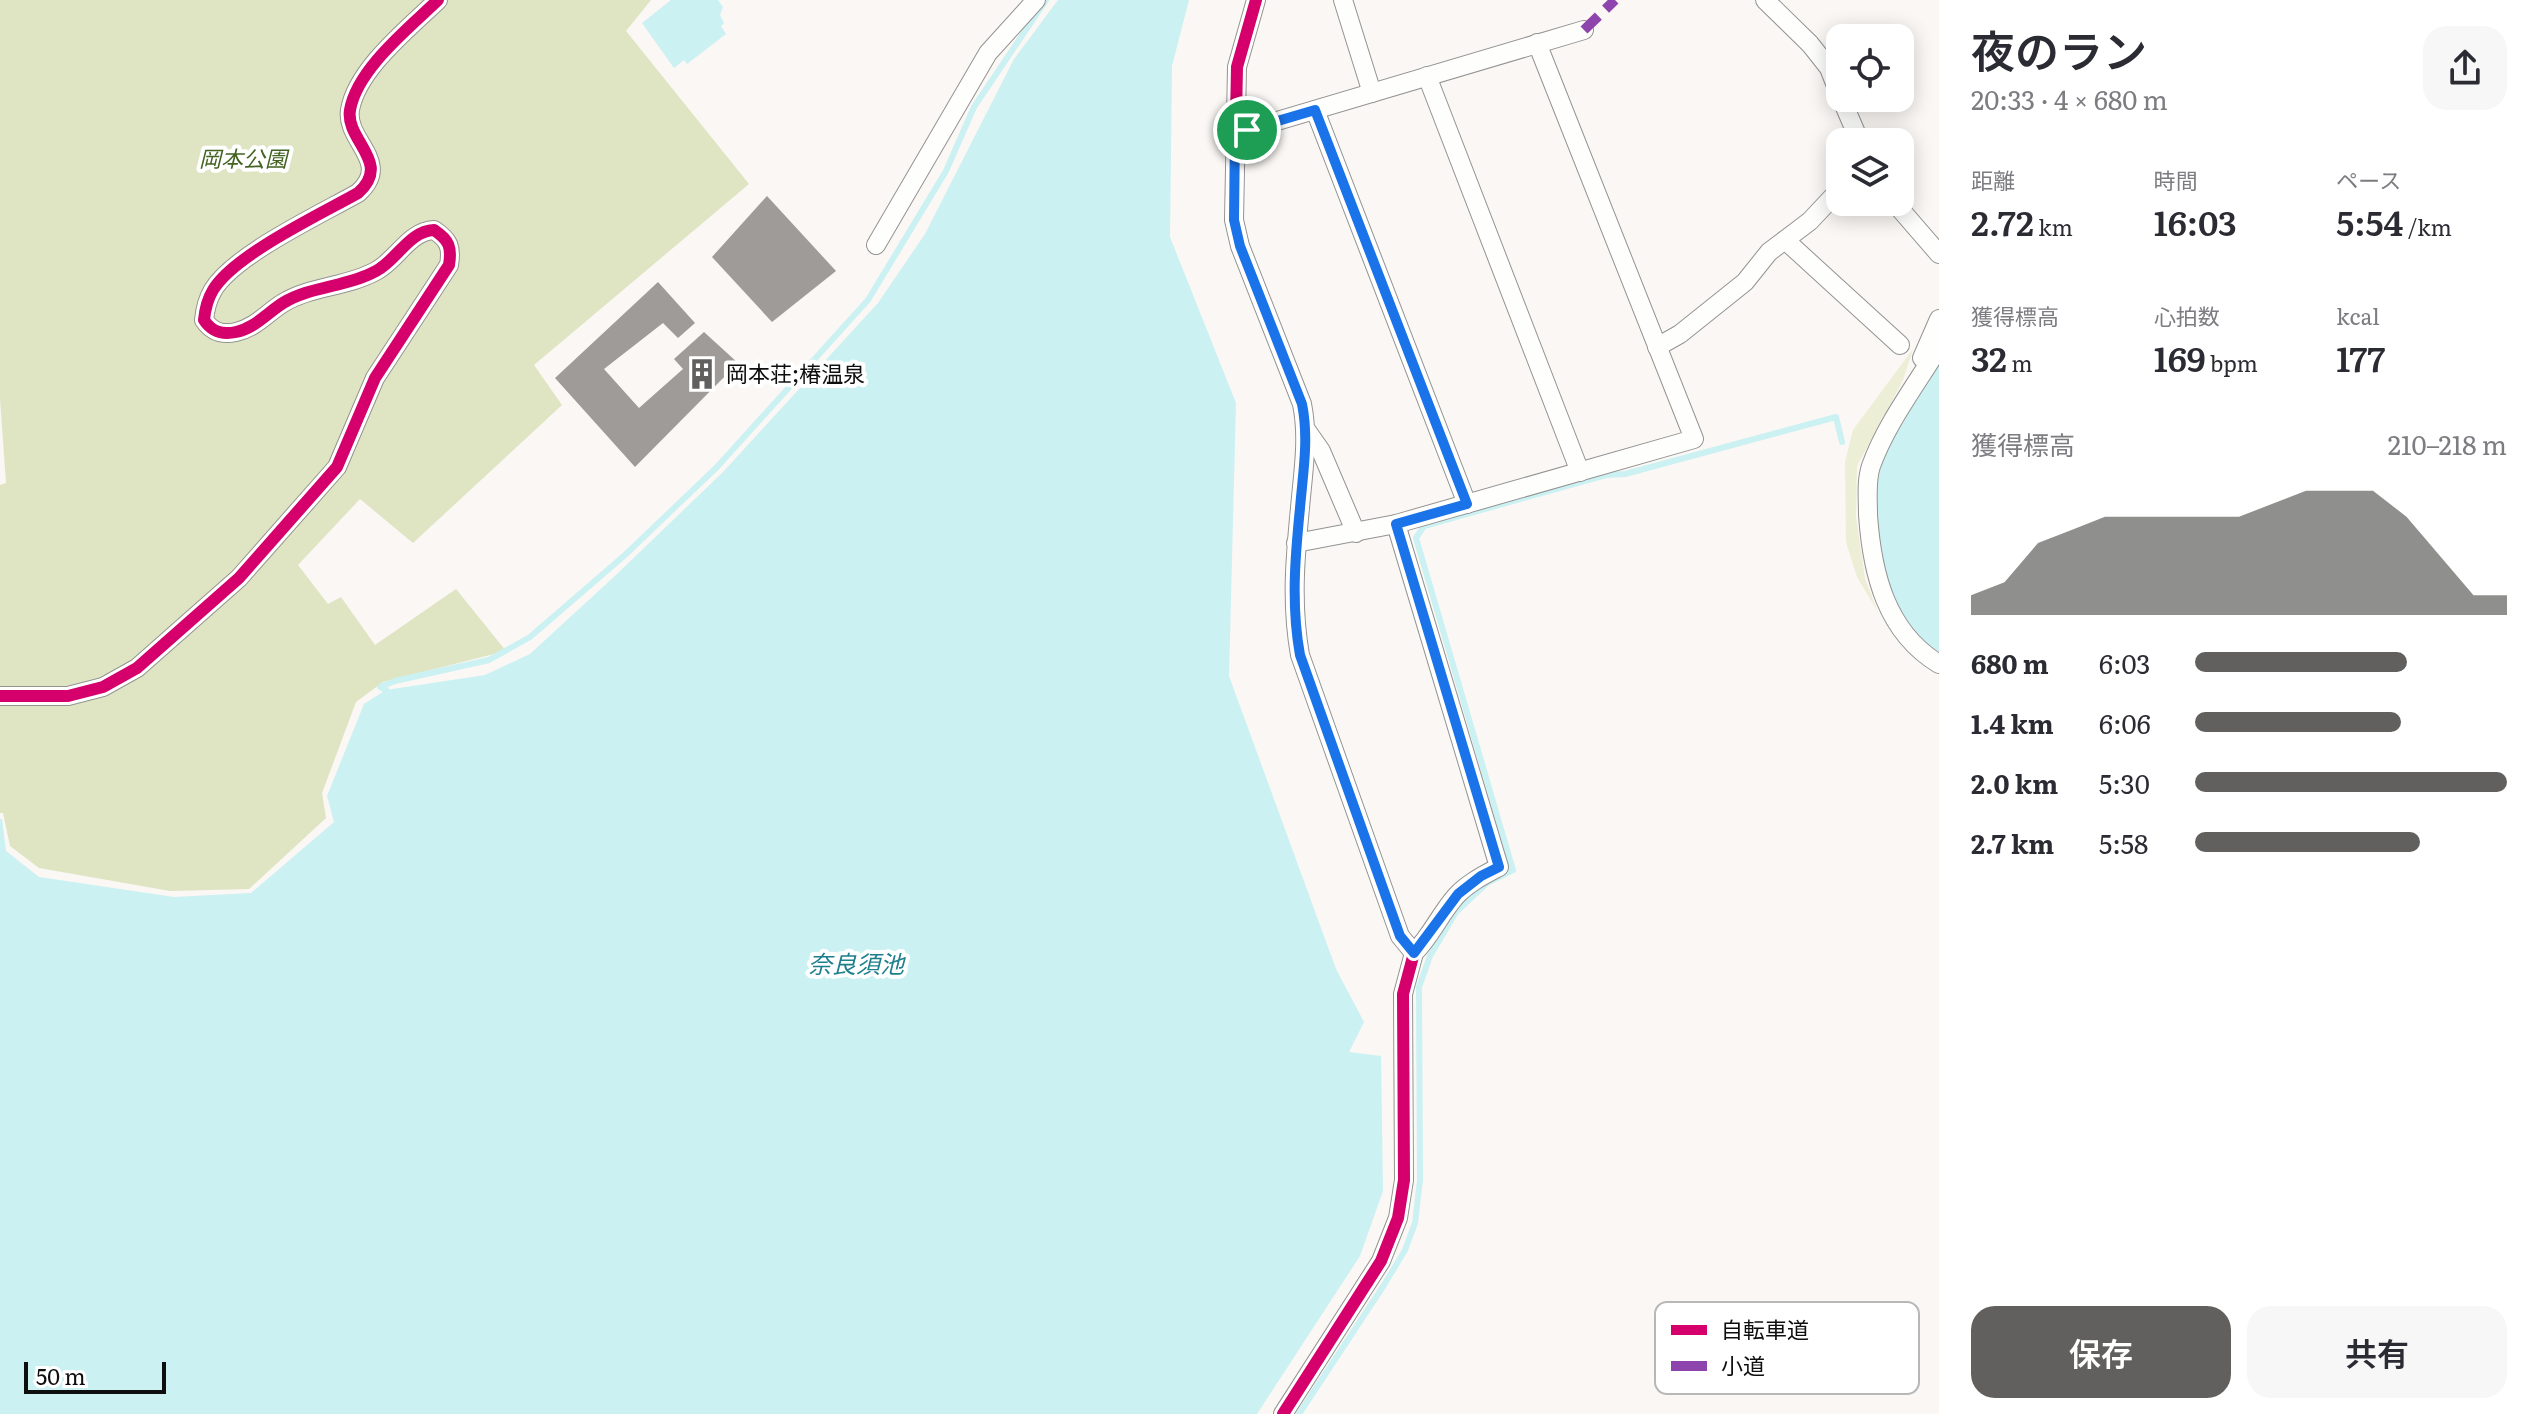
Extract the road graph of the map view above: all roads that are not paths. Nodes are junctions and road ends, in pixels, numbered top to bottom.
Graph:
1 (438, 0) edge
2 (1036, 0) edge
3 (1256, 0) edge
4 (1343, 0) edge
5 (1765, 0) edge
6 (1584, 30) dead end
7 (1537, 43) junction
8 (1826, 64) edge
9 (1427, 76) junction
10 (1372, 93) junction
11 (1315, 110) junction
12 (1235, 129) junction
13 (1826, 204) edge
14 (1906, 216) edge
15 (1785, 240) junction
16 (876, 245) dead end
17 (1939, 254) edge
18 (1939, 319) edge
19 (1900, 345) dead end
20 (1657, 347) junction
21 (1939, 347) edge
22 (1923, 373) junction
23 (1307, 431) junction
24 (1580, 472) junction
25 (1467, 504) junction
26 (1396, 524) junction
27 (1356, 533) junction
28 (1296, 543) junction
29 (1939, 664) edge
30 (0, 696) edge
31 (1414, 953) junction
32 (1283, 1414) edge

1 - 30 street
2 - 16 street
3 - 12 street
4 - 10 street
5 - 8 street
6 - 7 street
7 - 9 street
7 - 20 street
9 - 10 street
9 - 24 street
10 - 11 street
11 - 12 street
11 - 25 street
12 - 23 street
13 - 15 street
14 - 17 street
15 - 19 street
15 - 20 street
18 - 22 street
20 - 24 street
21 - 22 street
22 - 29 street
23 - 27 street
23 - 28 street
24 - 25 street
25 - 26 street
26 - 27 street
26 - 31 street
27 - 28 street
28 - 31 street
31 - 32 street

